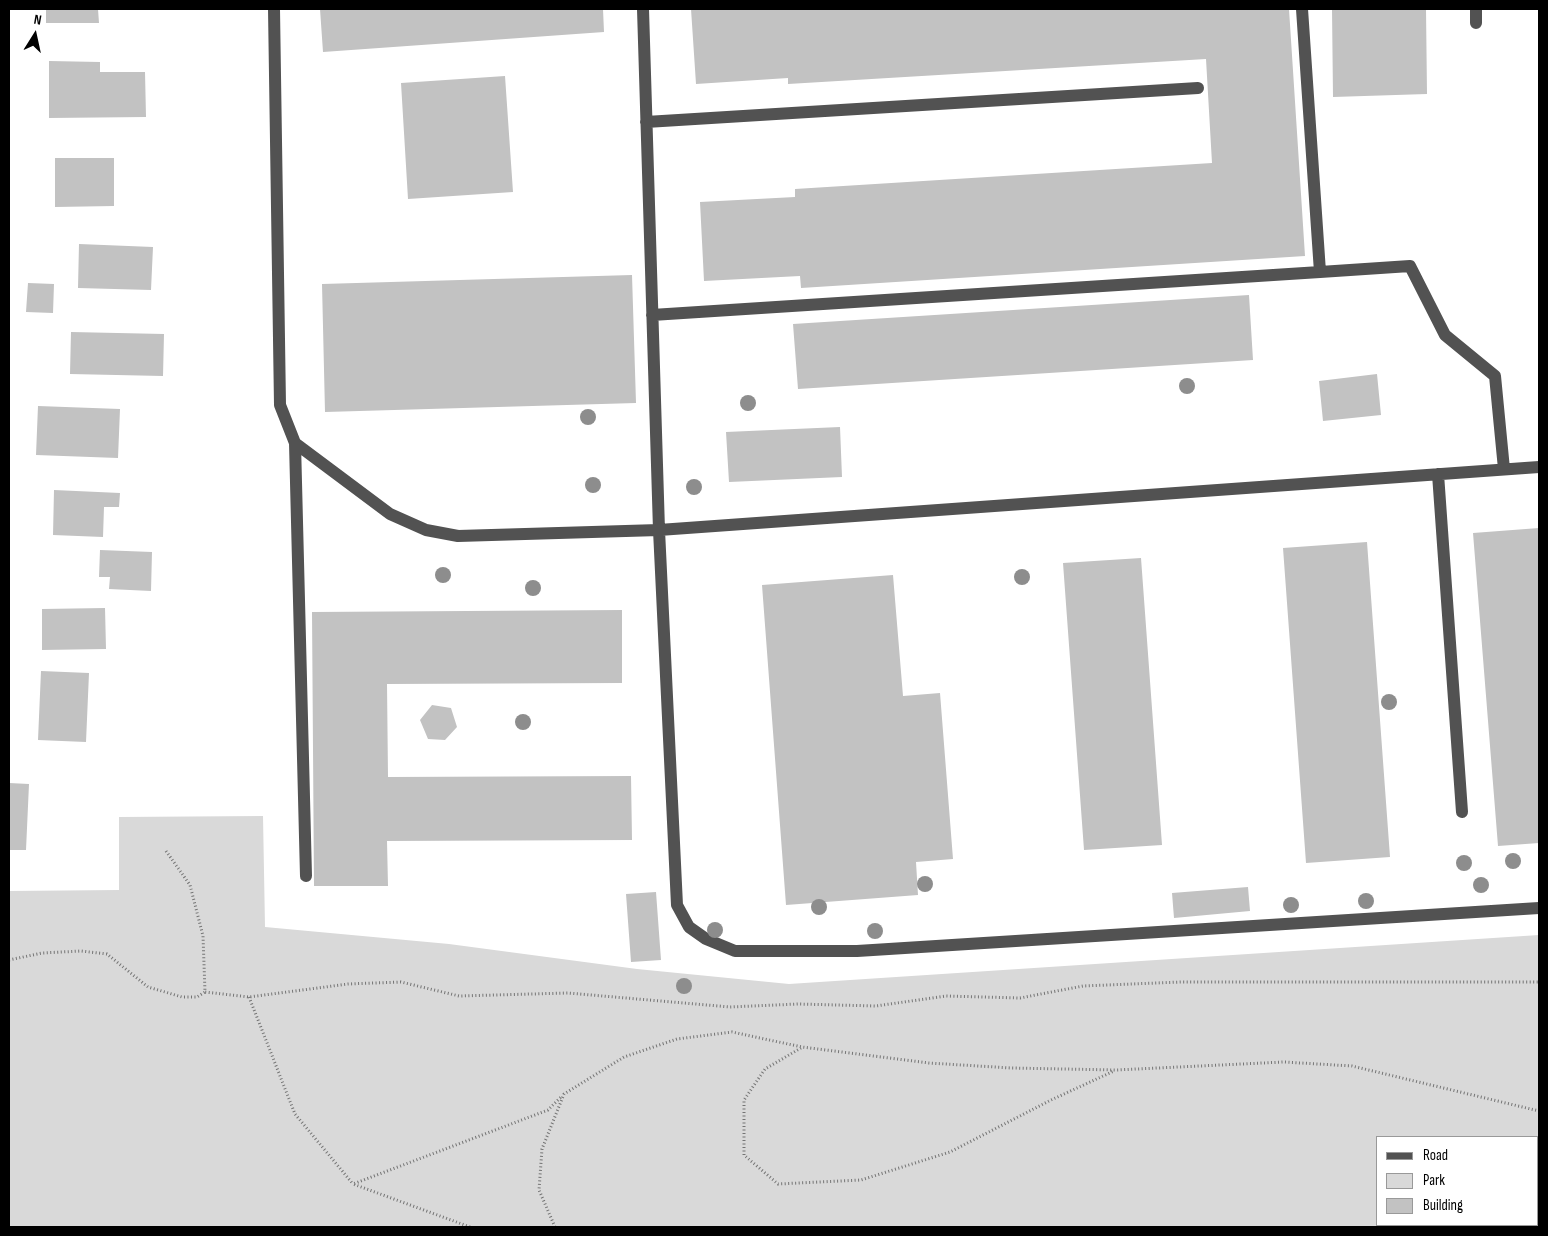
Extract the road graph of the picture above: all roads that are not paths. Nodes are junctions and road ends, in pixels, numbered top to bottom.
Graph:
1 (274, 9) edge
2 (643, 9) edge
3 (1302, 9) edge
4 (1476, 9) edge
5 (1476, 23) dead end
6 (1198, 88) dead end
7 (646, 122) junction
8 (1320, 272) junction
9 (652, 315) junction
10 (295, 443) junction
11 (1539, 467) edge
12 (1504, 469) junction
13 (1438, 474) junction
14 (659, 530) junction
15 (1462, 812) dead end
16 (306, 876) dead end
17 (1539, 908) edge

1 - 10 lane
2 - 7 lane
3 - 8 lane
4 - 5 lane
6 - 7 lane
7 - 9 lane
8 - 9 lane
8 - 12 lane
9 - 14 lane
10 - 14 lane
10 - 16 lane
11 - 12 lane
12 - 13 lane
13 - 14 lane
13 - 15 lane
14 - 17 lane

